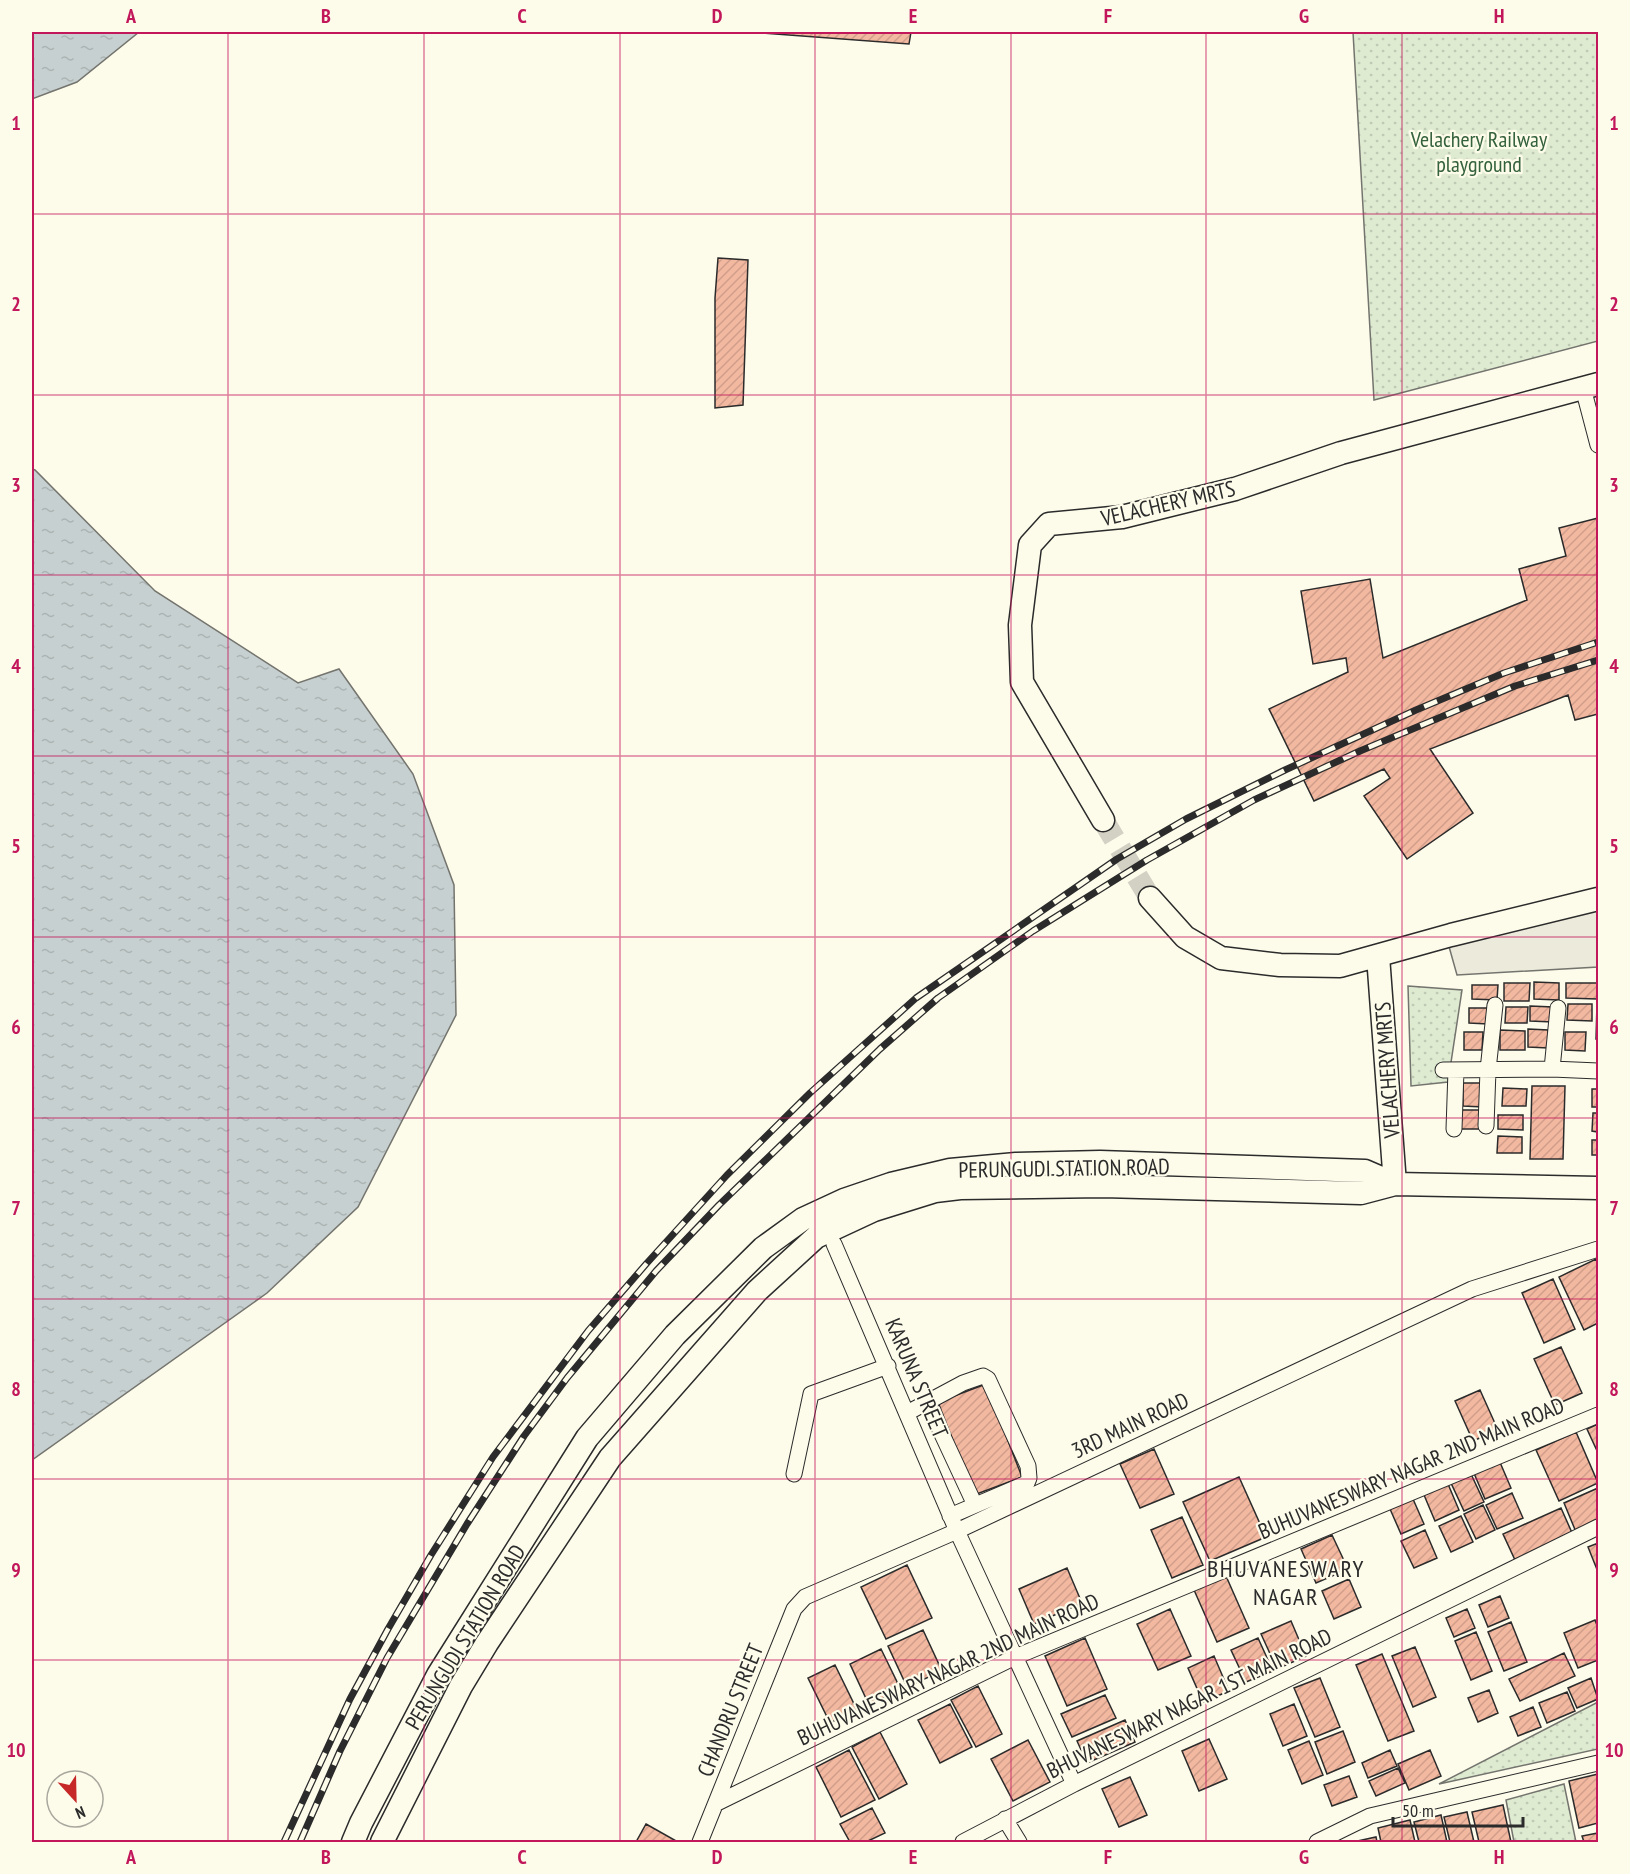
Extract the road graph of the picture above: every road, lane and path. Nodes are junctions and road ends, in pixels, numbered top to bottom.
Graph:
1 (1591, 386) edge
2 (1599, 445) edge
3 (1103, 820) tunnel mouth
4 (1150, 898) tunnel mouth
5 (1599, 899) edge
6 (1378, 956) junction
7 (1495, 1005) dead end
8 (1558, 1008) dead end
9 (1552, 1069) junction
10 (1488, 1070) junction
11 (1599, 1071) edge
12 (1486, 1126) dead end
13 (1454, 1129) dead end
14 (1395, 1184) junction
15 (1599, 1188) edge
16 (834, 1244) dead end
17 (1599, 1249) edge
18 (888, 1366) junction
19 (927, 1402) junction
20 (907, 1413) junction
21 (1599, 1415) edge
22 (943, 1436) junction
23 (921, 1445) junction
24 (794, 1474) dead end
25 (963, 1481) junction
26 (940, 1492) junction
27 (975, 1505) junction
28 (950, 1516) junction
29 (1599, 1527) edge
30 (957, 1531) junction
31 (805, 1598) joint
32 (1015, 1657) junction
33 (1599, 1763) edge
34 (1074, 1784) junction
35 (717, 1803) junction
36 (1005, 1819) junction
37 (353, 1842) edge
38 (382, 1842) edge
39 (700, 1842) edge
40 (963, 1842) edge
41 (1019, 1842) edge
42 (1317, 1842) edge

1 - 2 street
1 - 3 street, VELACHERY MRTS
4 - 6 street
5 - 6 street
6 - 14 street, VELACHERY MRTS
7 - 10 street
8 - 9 street
9 - 10 street
9 - 11 street
10 - 12 street
10 - 13 street
14 - 15 street, PERUNGUDI STATION ROAD
14 - 37 street, PERUNGUDI STATION ROAD
14 - 38 street, PERUNGUDI STATION ROAD
16 - 18 street, KARUNA STREET
17 - 30 street, 3RD MAIN ROAD
18 - 20 street, KARUNA STREET
18 - 24 street
19 - 20 street
19 - 22 street
19 - 27 street
20 - 23 street, KARUNA STREET
21 - 32 street, BUHUVANESWARY NAGAR 2ND MAIN ROAD
22 - 23 street
22 - 25 street
23 - 26 street, KARUNA STREET
25 - 26 street
25 - 27 street
26 - 28 street, KARUNA STREET
27 - 28 street
28 - 30 street, KARUNA STREET
29 - 34 street, BHUVANESWARY NAGAR 1ST MAIN ROAD
30 - 31 street, 3RD MAIN ROAD
30 - 32 street, KARUNA STREET
31 - 35 street, CHANDRU STREET
32 - 34 street, KARUNA STREET
32 - 35 street, BUHUVANESWARY NAGAR 2ND MAIN ROAD
33 - 42 street
34 - 36 street, BHUVANESWARY NAGAR 1ST MAIN ROAD
35 - 39 street, CHANDRU STREET
36 - 40 street, BHUVANESWARY NAGAR 1ST MAIN ROAD
36 - 41 street

